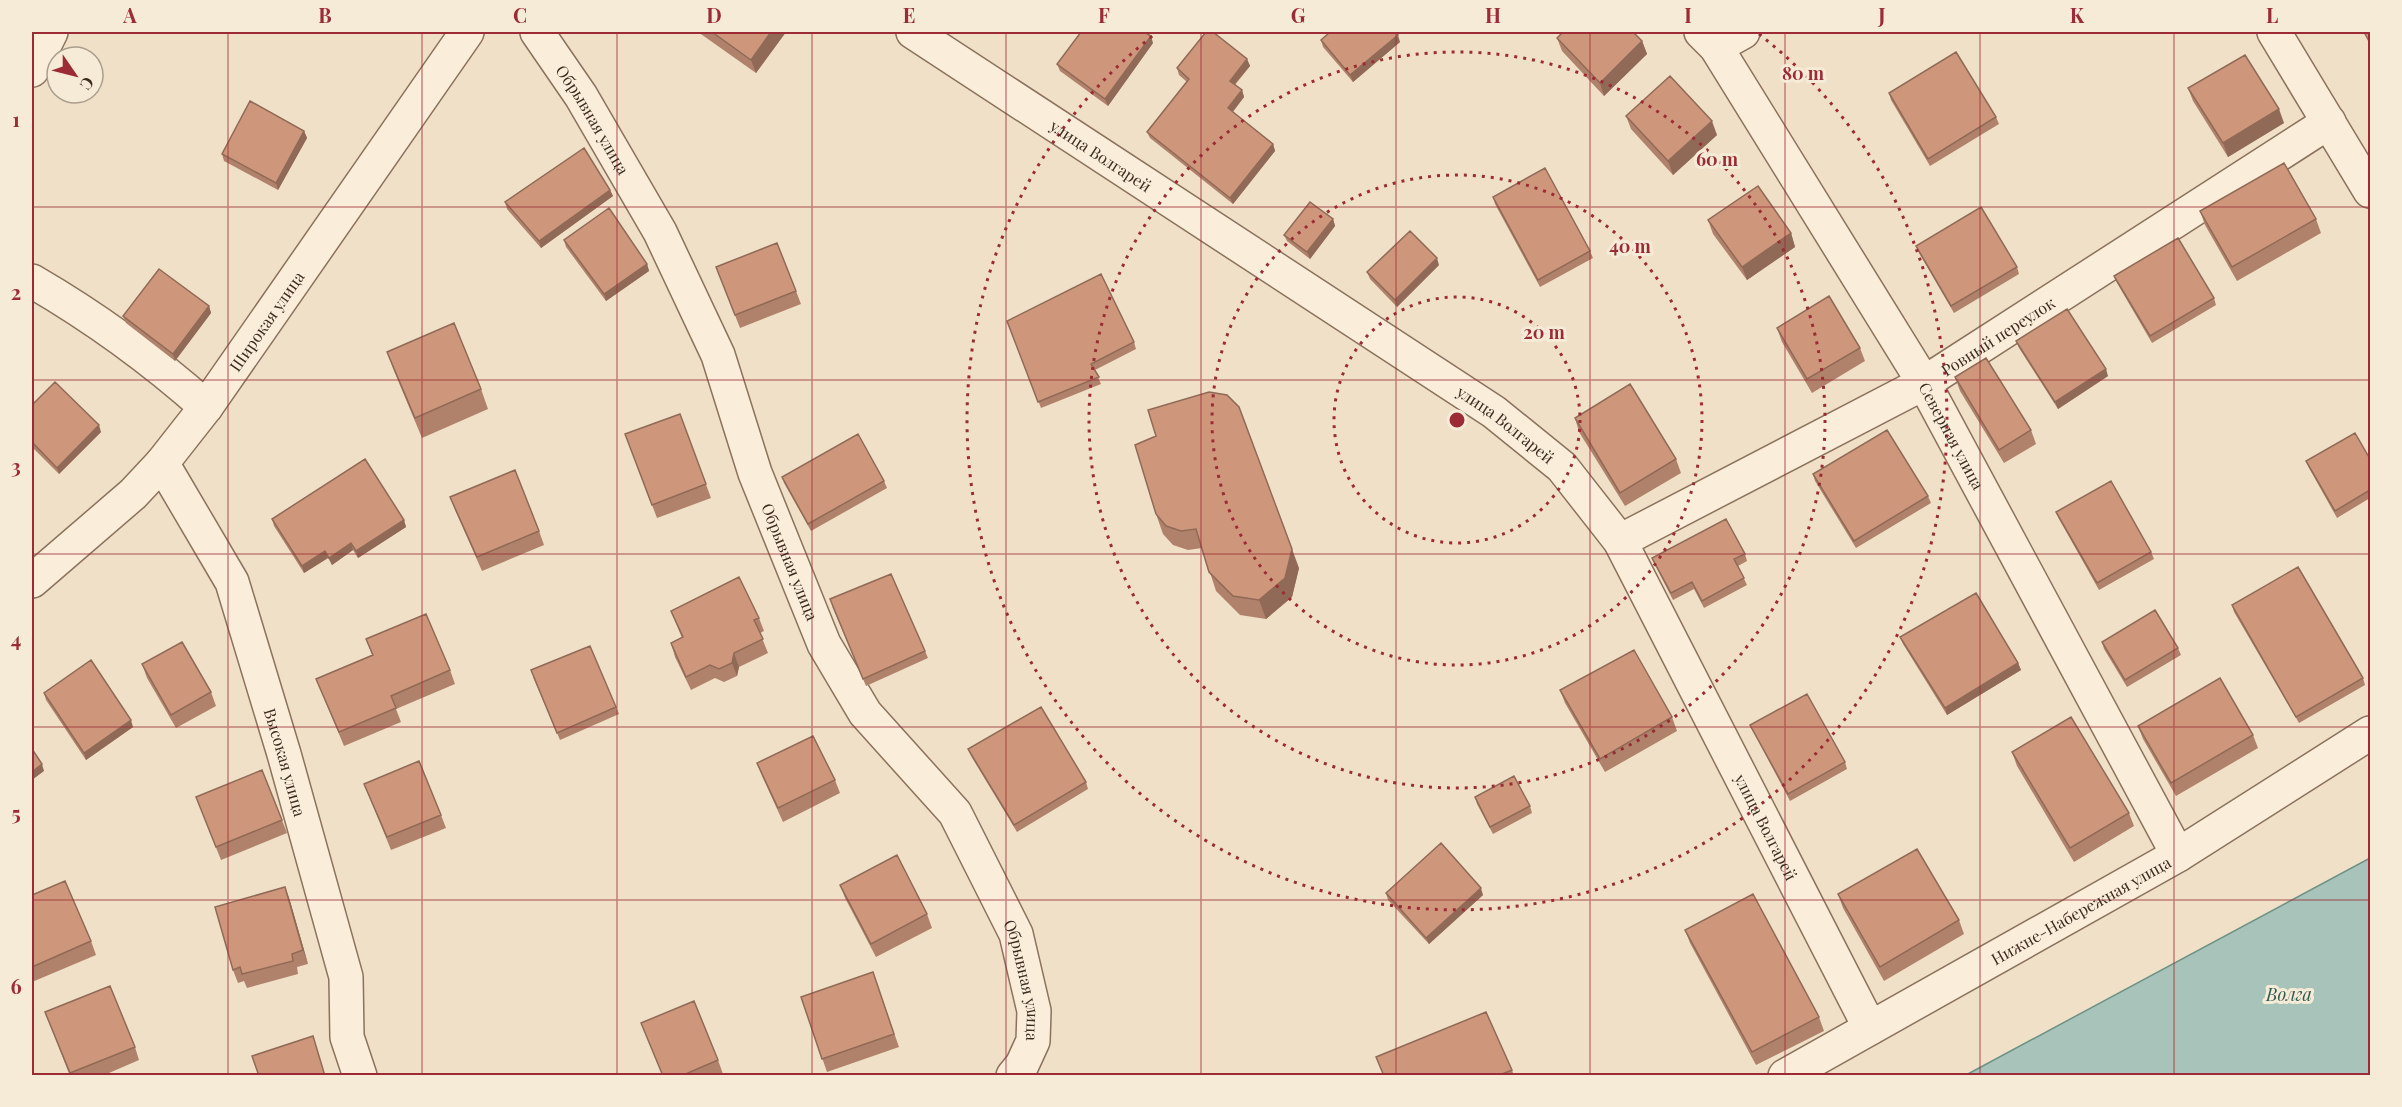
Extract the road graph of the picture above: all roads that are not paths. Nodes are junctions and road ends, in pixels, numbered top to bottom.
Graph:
1 (51, 32) edge
2 (467, 32) edge
3 (537, 32) edge
4 (914, 32) edge
5 (2274, 32) edge
6 (1720, 37) edge
7 (32, 70) edge
8 (2329, 122) junction
9 (2370, 191) edge
10 (32, 281) edge
11 (1924, 383) junction
12 (206, 407) junction
13 (162, 463) junction
14 (1620, 541) junction
15 (32, 581) edge
16 (2370, 734) edge
17 (2178, 855) junction
18 (1870, 1028) junction
19 (360, 1076) edge
20 (1013, 1076) edge
21 (1785, 1076) edge

1 - 7 street
2 - 12 street, Широкая улица
3 - 20 street, Обрывная улица
4 - 14 street, улица Волгарей
5 - 8 street
6 - 11 street, Северная улица
8 - 9 street
8 - 11 street, Ровный переулок
10 - 12 street
11 - 14 street, Ровный переулок
11 - 17 street, Северная улица
12 - 13 street, Широкая улица
13 - 15 street, Широкая улица
13 - 19 street, Высокая улица
14 - 18 street, улица Волгарей
16 - 17 street, Нижне-Набережная улица
17 - 18 street, Нижне-Набережная улица
18 - 21 street, Нижне-Набережная улица

